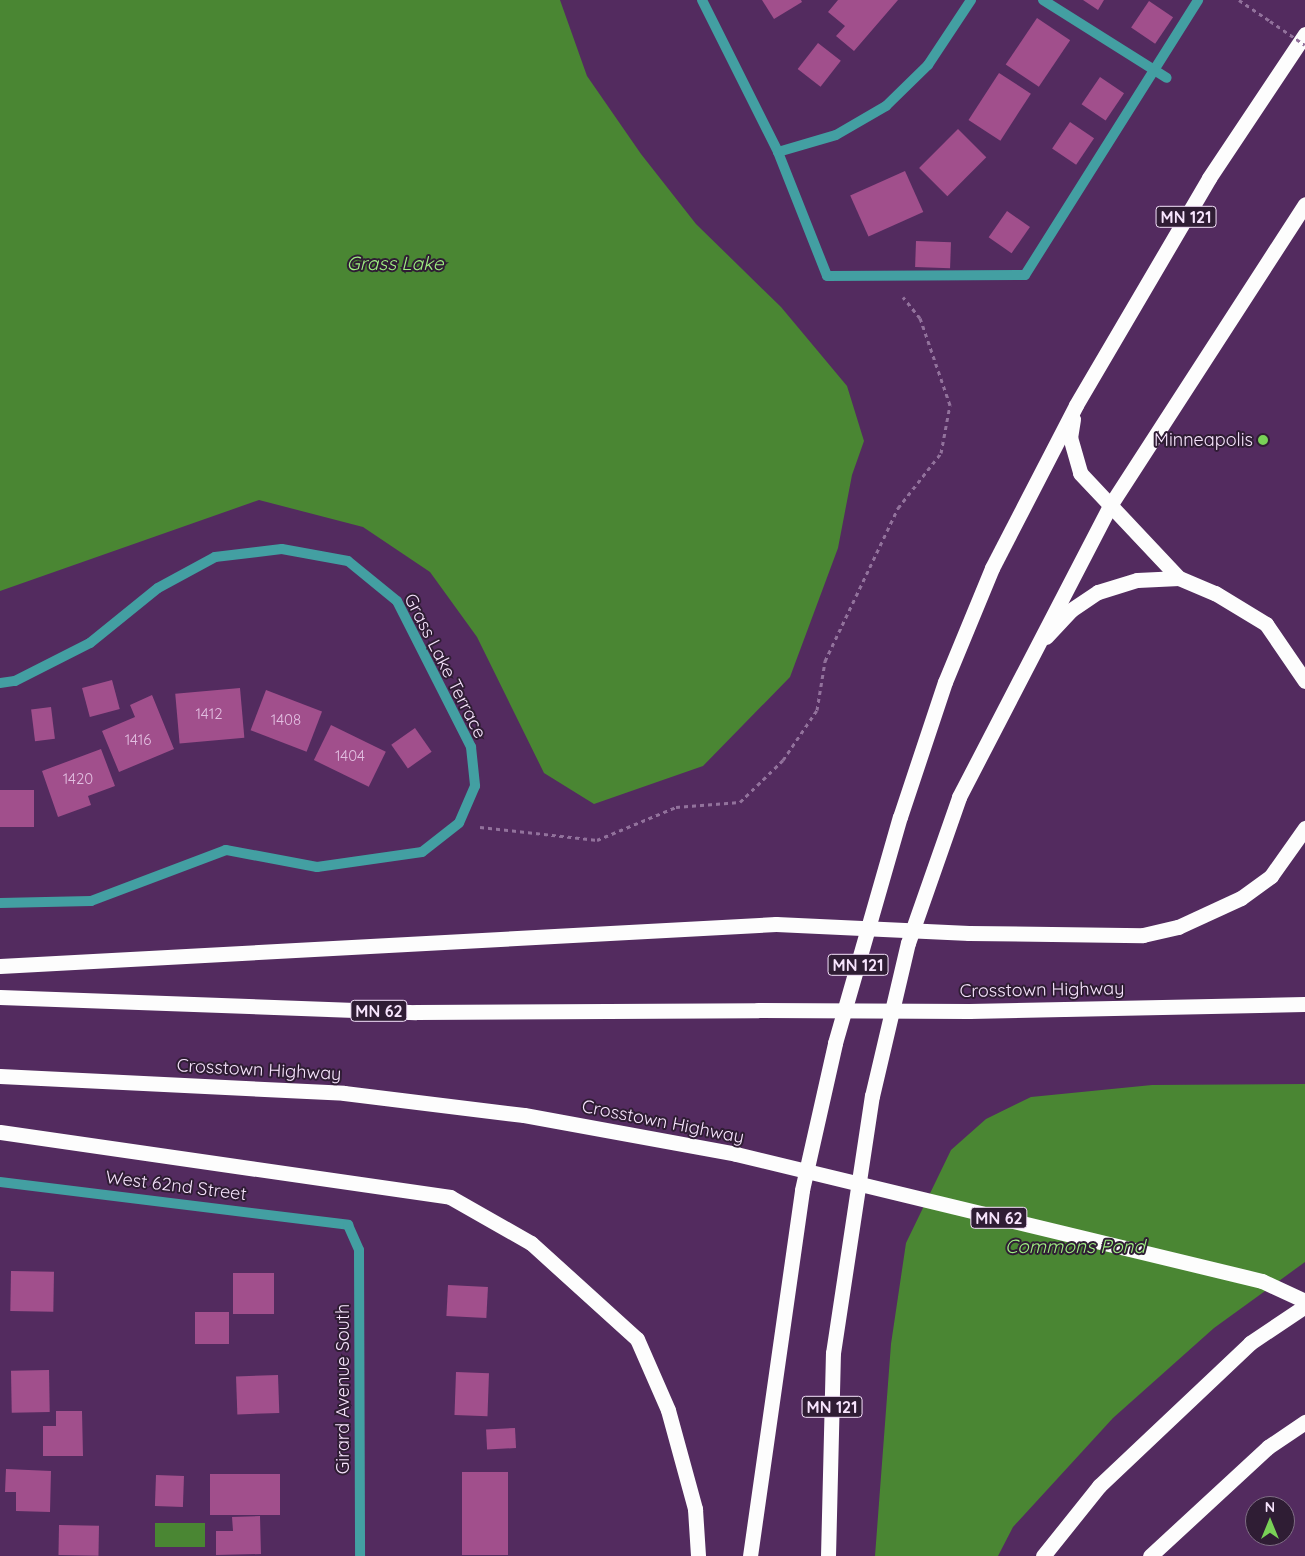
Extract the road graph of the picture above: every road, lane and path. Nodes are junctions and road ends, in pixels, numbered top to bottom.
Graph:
1 (702, 0) edge
2 (971, 0) edge
3 (1043, 0) edge
4 (1198, 0) edge
5 (1239, 0) edge
6 (1305, 34) edge
7 (1305, 45) edge
8 (1152, 68) junction
9 (1167, 78) dead end
10 (778, 152) junction
11 (1305, 204) edge
12 (887, 276) junction
13 (1076, 405) junction
14 (1111, 504) junction
15 (1179, 578) junction
16 (1031, 652) junction
17 (1305, 681) edge
18 (0, 683) edge
19 (459, 823) junction
20 (1305, 828) edge
21 (0, 903) edge
22 (0, 966) edge
23 (0, 997) edge
24 (1305, 1004) edge
25 (0, 1076) edge
26 (0, 1132) edge
27 (0, 1182) edge
28 (348, 1224) joint
29 (1262, 1281) junction
30 (1305, 1289) edge
31 (1305, 1301) edge
32 (1305, 1306) edge
33 (1305, 1422) edge
34 (360, 1556) edge
35 (698, 1556) edge
36 (750, 1556) edge
37 (828, 1556) edge
38 (1043, 1556) edge
39 (1150, 1556) edge

1 - 10 street
2 - 10 street
3 - 8 street
4 - 8 street
5 - 7 path, bridge
6 - 13 highway, MN 121
8 - 9 street
8 - 12 street
10 - 12 street
11 - 14 highway, MN 121
12 - 19 path
13 - 14 highway
13 - 36 highway, MN 121
14 - 15 highway
14 - 16 highway, MN 121
15 - 16 highway
15 - 17 highway
16 - 37 highway, MN 121
18 - 19 street, Grass Lake Terrace
19 - 21 street, Grass Lake Terrace
20 - 22 highway, bridge
23 - 24 highway, Crosstown Highway / MN 62, bridge
25 - 29 highway, Crosstown Highway / MN 62, bridge
26 - 35 highway
27 - 28 street, West 62nd Street
28 - 34 street, Girard Avenue South
29 - 30 highway, Crosstown Highway / MN 62
29 - 31 highway
32 - 38 highway
33 - 39 highway

